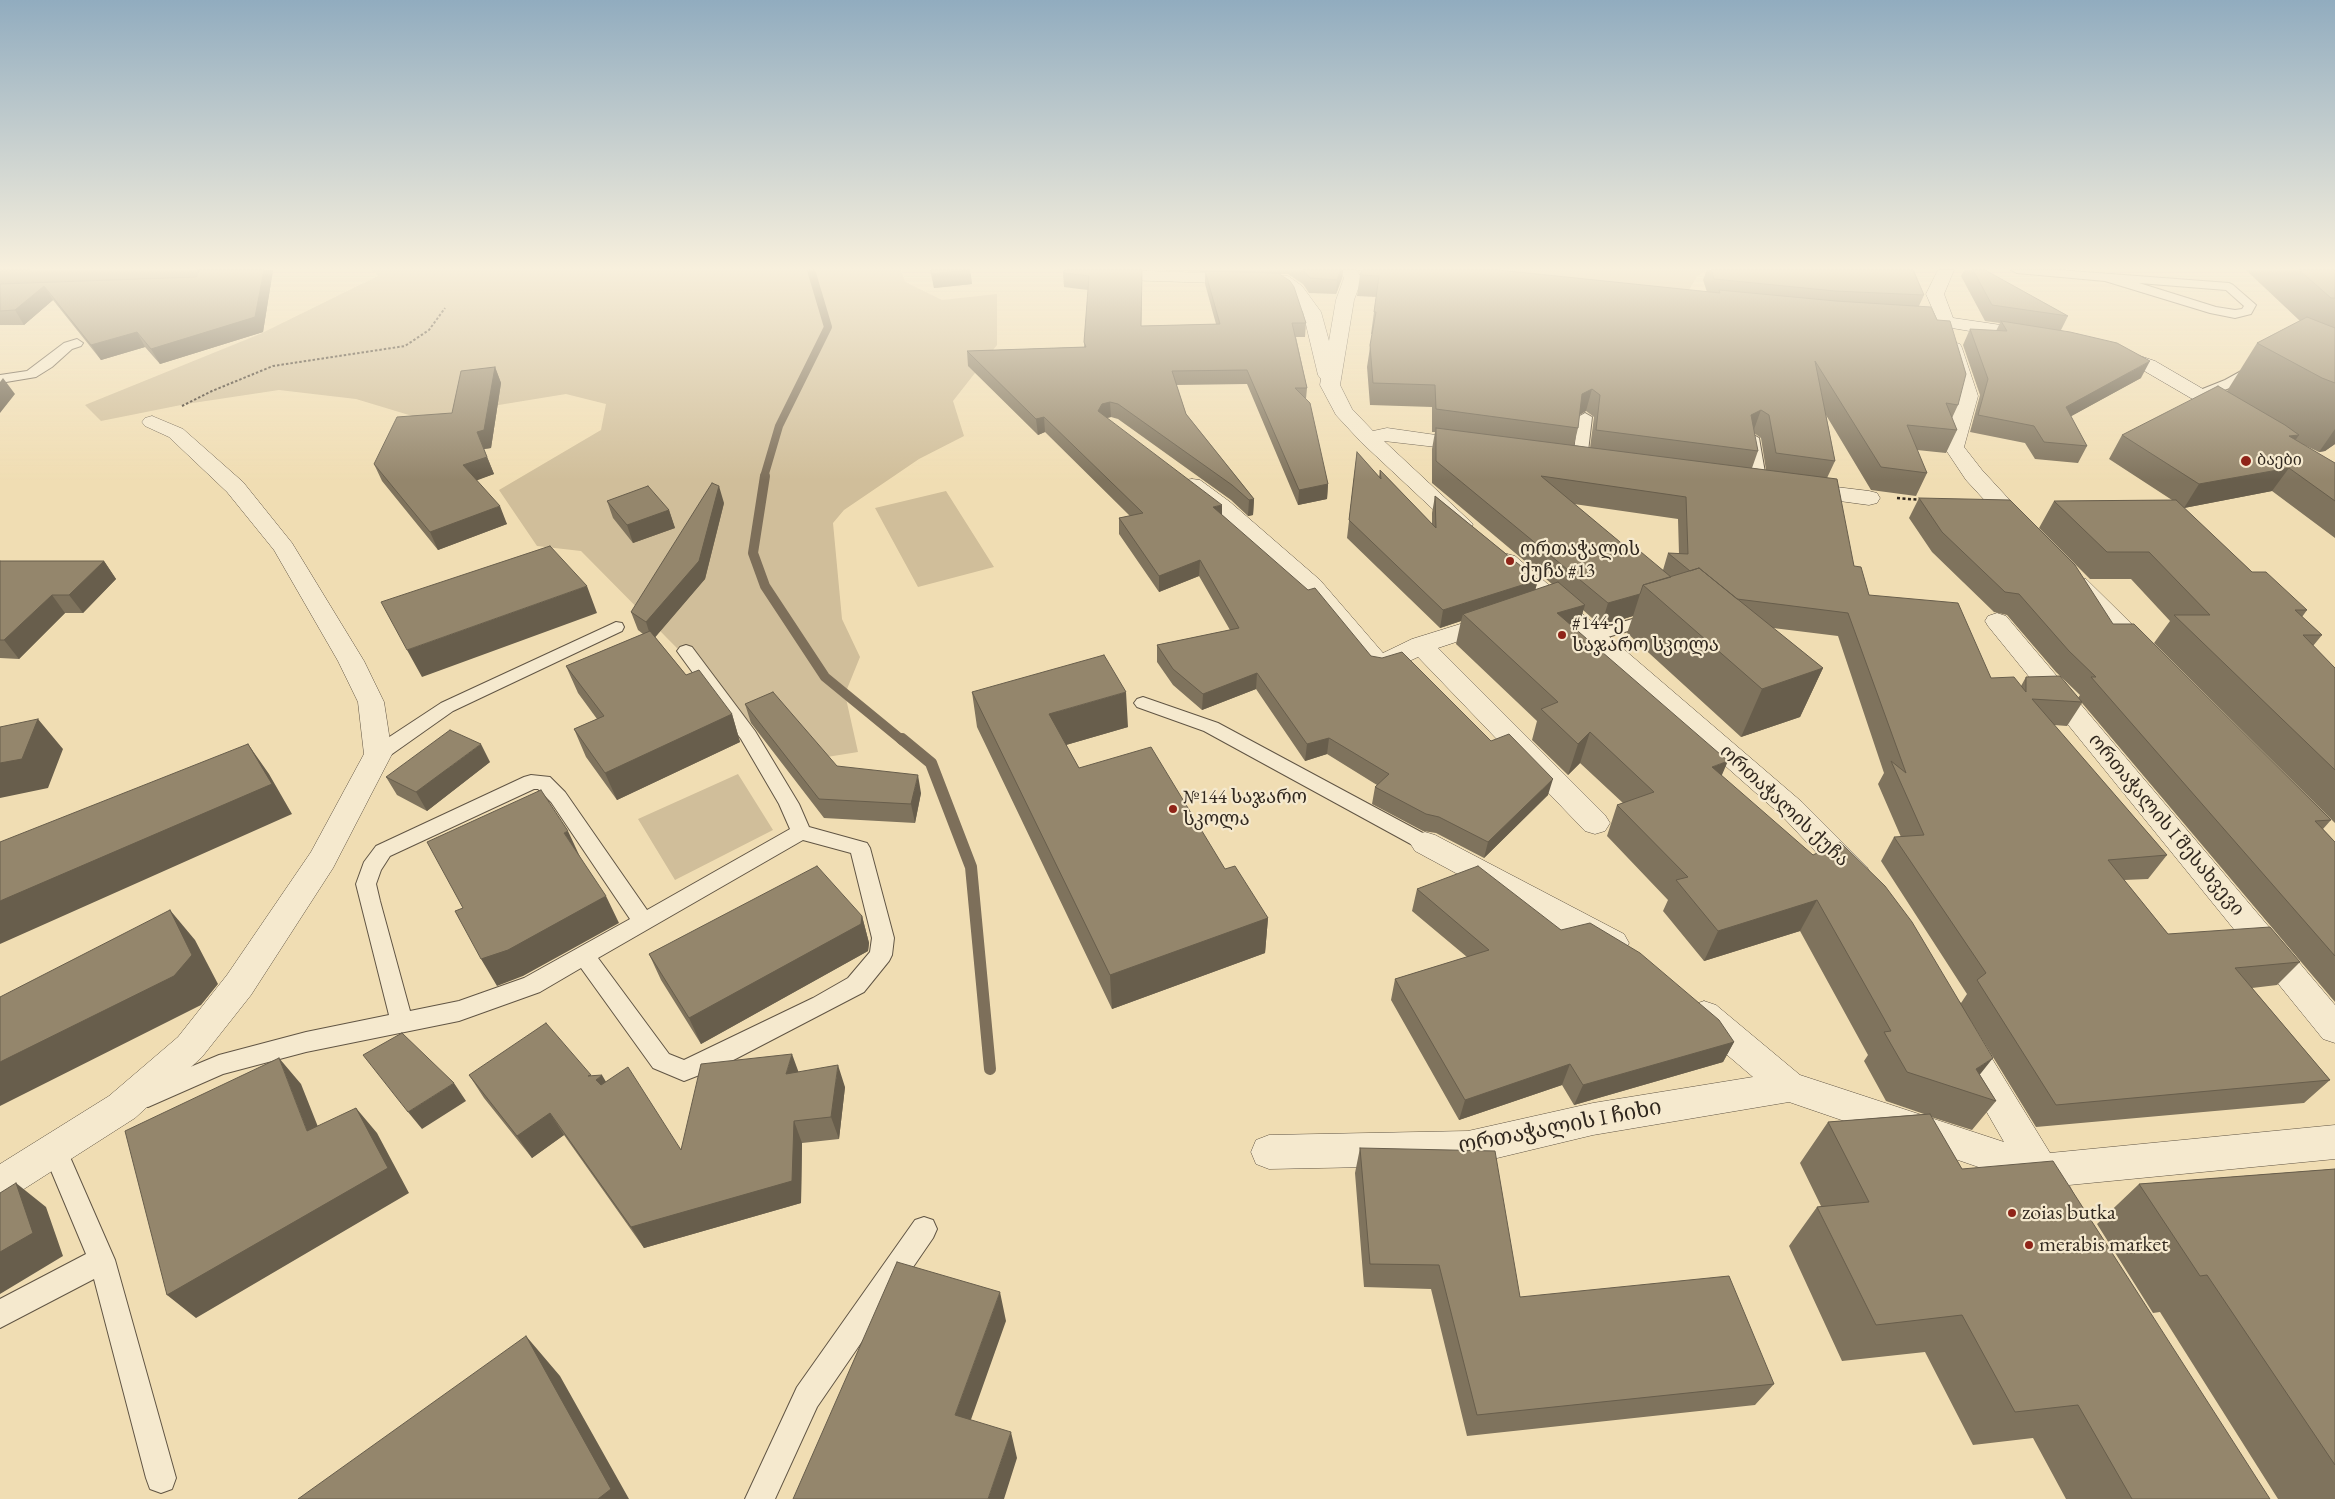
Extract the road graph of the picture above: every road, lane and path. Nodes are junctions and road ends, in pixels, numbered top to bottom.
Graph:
1 (414, 340) edge
2 (1319, 340) edge
3 (1338, 340) edge
4 (1944, 340) edge
5 (77, 343) edge
6 (2097, 348) edge
7 (2264, 359) dead end
8 (0, 379) edge
9 (1330, 385) junction
10 (2200, 395) junction
11 (1584, 417) edge
12 (152, 422) joint
13 (2250, 425) edge
14 (1368, 438) junction
15 (1752, 438) edge
16 (1493, 448) edge
17 (1580, 460) edge
18 (1174, 472) edge
19 (1750, 483) joint
20 (1869, 498) dead end
21 (1904, 498) dead end
22 (1924, 500) edge
23 (2038, 543) edge
24 (2066, 571) edge
25 (1534, 608) junction
26 (1667, 614) edge
27 (1997, 621) dead end
28 (616, 627) dead end
29 (1594, 636) junction
30 (1421, 645) junction
31 (686, 651) dead end
32 (2162, 669) edge
33 (1143, 703) dead end
34 (378, 754) junction
35 (1595, 823) dead end
36 (802, 832) junction
37 (1425, 843) joint
38 (1870, 894) edge
39 (643, 921) junction
40 (584, 956) junction
41 (1637, 958) edge
42 (1683, 997) edge
43 (1950, 1018) edge
44 (402, 1022) junction
45 (2335, 1029) edge
46 (1789, 1087) junction
47 (122, 1107) junction
48 (2335, 1142) edge
49 (54, 1149) junction
50 (1269, 1152) dead end
51 (2040, 1171) junction
52 (0, 1184) edge
53 (2071, 1222) edge
54 (924, 1228) dead end
55 (102, 1260) junction
56 (0, 1314) edge
57 (161, 1478) dead end
58 (760, 1499) edge

1 - 12 path
2 - 9 street, ორთაჭალის ქუჩა
3 - 9 street
4 - 23 street
5 - 8 lane
6 - 10 street
7 - 10 lane
9 - 14 street, ორთაჭალის ქუჩა
10 - 13 street
11 - 17 lane
12 - 34 street
14 - 16 street
14 - 25 street, ორთაჭალის ქუჩა
15 - 19 lane
18 - 30 street
19 - 20 street
21 - 22 path
24 - 32 street
25 - 29 street, ორთაჭალის ქუჩა
25 - 30 street
26 - 29 lane
27 - 45 street, ორთაჭალის I შესახვევი
28 - 34 lane
29 - 38 street, ორთაჭალის ქუჩა
30 - 35 street
31 - 36 lane
33 - 37 lane
34 - 47 street
36 - 39 lane
36 - 40 lane
37 - 41 street
39 - 40 lane
39 - 44 lane
40 - 44 lane
42 - 46 street, ორთაჭალის I ჩიხი
43 - 51 street
44 - 47 lane
46 - 50 street, ორთაჭალის I ჩიხი
46 - 51 street, ორთაჭალის I ჩიხი
47 - 49 street
48 - 51 street
49 - 52 street
49 - 55 lane
51 - 53 street
54 - 58 lane
55 - 56 lane
55 - 57 lane

